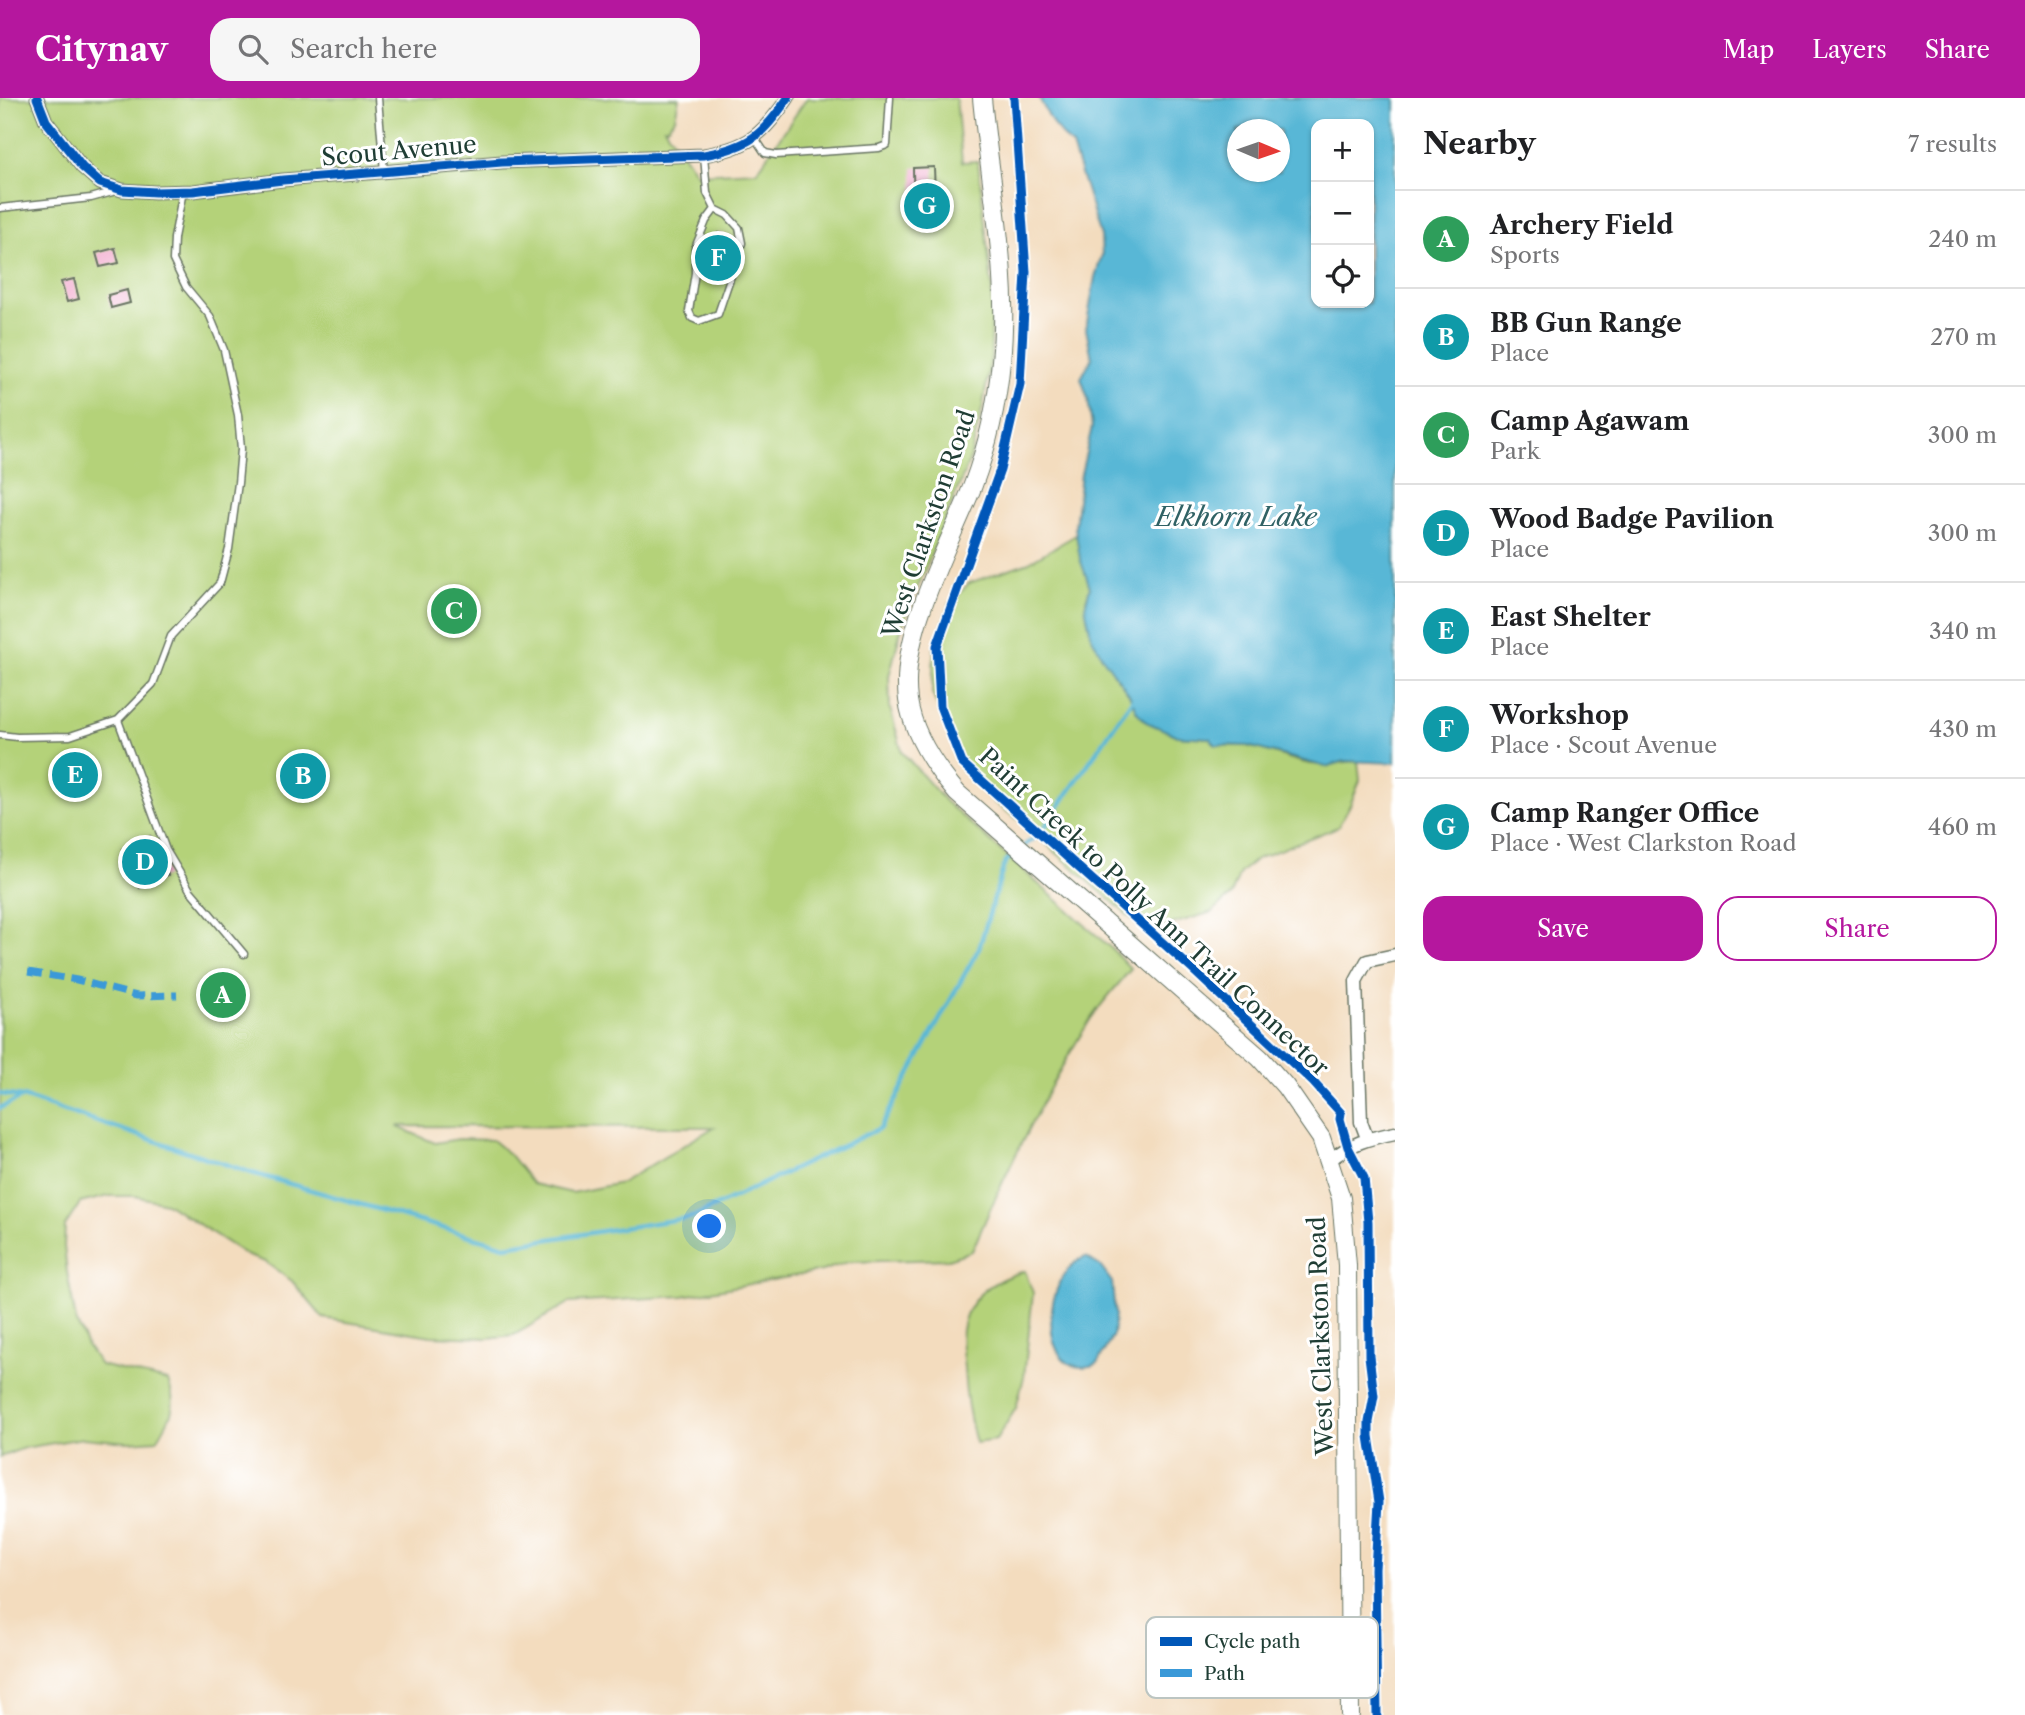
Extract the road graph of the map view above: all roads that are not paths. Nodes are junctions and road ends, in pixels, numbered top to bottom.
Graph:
1 (37, 98) edge
2 (378, 98) edge
3 (788, 98) edge
4 (890, 98) edge
5 (982, 98) edge
6 (755, 138) junction
7 (704, 155) junction
8 (384, 172) junction
9 (122, 190) junction
10 (183, 191) junction
11 (0, 208) edge
12 (715, 209) junction
13 (118, 720) junction
14 (0, 735) edge
15 (244, 954) dead end
16 (1395, 956) edge
17 (1395, 1133) edge
18 (1367, 1138) junction
19 (1329, 1161) junction
20 (1349, 1617) edge

1 - 9 street, Scout Avenue
2 - 8 lane
3 - 6 street, Scout Avenue
4 - 6 lane
5 - 19 main road, West Clarkston Road
6 - 7 street, Scout Avenue
7 - 8 street, Scout Avenue
7 - 12 lane
8 - 10 street, Scout Avenue
9 - 10 street, Scout Avenue
9 - 11 lane
10 - 13 lane
12 - 12 lane
13 - 14 lane
13 - 15 lane
16 - 18 street
17 - 18 street
18 - 19 street
19 - 20 main road, West Clarkston Road

